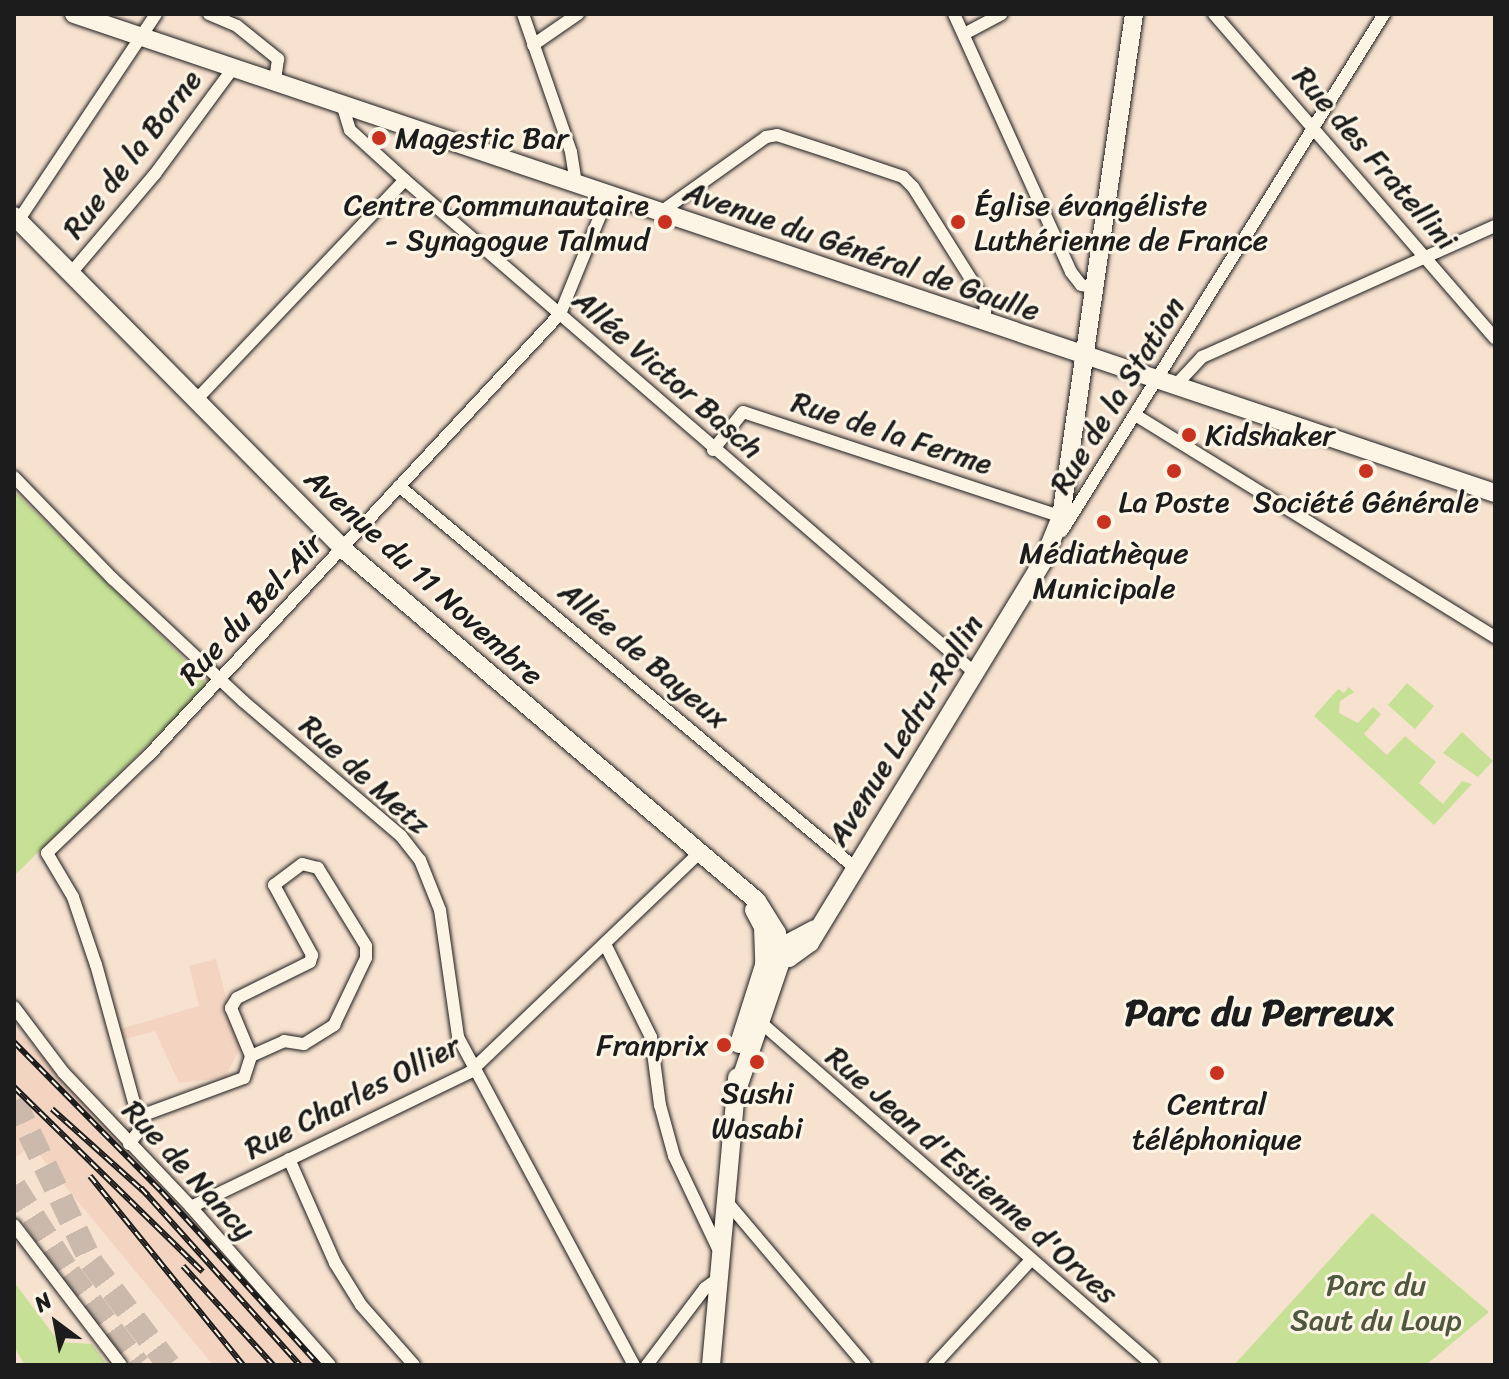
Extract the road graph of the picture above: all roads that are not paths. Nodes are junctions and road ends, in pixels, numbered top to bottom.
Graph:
1 (74, 14) edge
2 (156, 14) edge
3 (209, 14) edge
4 (523, 14) edge
5 (578, 14) edge
6 (954, 14) edge
7 (1001, 14) edge
8 (1134, 14) edge
9 (1214, 14) edge
10 (1384, 14) edge
11 (966, 33) junction
12 (140, 36) junction
13 (533, 45) junction
14 (234, 67) junction
15 (275, 81) junction
16 (342, 104) junction
17 (1314, 127) junction
18 (405, 180) junction
19 (576, 183) junction
20 (609, 194) junction
21 (661, 212) junction
22 (15, 221) edge
23 (1495, 226) edge
24 (1427, 258) junction
25 (71, 273) junction
26 (1095, 288) junction
27 (560, 314) junction
28 (984, 322) junction
29 (1495, 338) edge
30 (1182, 341) junction
31 (1086, 356) junction
32 (1202, 357) junction
33 (1166, 383) junction
34 (196, 400) junction
35 (1137, 416) junction
36 (713, 450) junction
37 (14, 477) edge
38 (399, 486) junction
39 (1495, 493) edge
40 (1066, 518) junction
41 (343, 549) junction
42 (1495, 637) edge
43 (975, 673) junction
44 (220, 680) junction
45 (699, 853) junction
46 (854, 867) junction
47 (746, 894) junction
48 (605, 944) junction
49 (774, 965) junction
50 (14, 1007) edge
51 (759, 1023) junction
52 (251, 1056) junction
53 (475, 1068) junction
54 (738, 1087) junction
55 (138, 1117) junction
56 (129, 1144) junction
57 (289, 1159) junction
58 (728, 1203) junction
59 (191, 1207) junction
60 (14, 1225) edge
61 (721, 1256) junction
62 (1030, 1261) junction
63 (719, 1278) junction
64 (121, 1365) edge
65 (330, 1365) edge
66 (414, 1365) edge
67 (634, 1365) edge
68 (647, 1365) edge
69 (711, 1365) edge
70 (865, 1365) edge
71 (934, 1365) edge
72 (1153, 1365) edge

1 - 12 street, Avenue du Général de Gaulle
2 - 12 street
3 - 15 street
4 - 13 street
5 - 13 street
6 - 11 street
7 - 11 street
8 - 26 street, Avenue Ledru-Rollin
9 - 17 street, Rue des Fratellini
10 - 17 street, Rue de la Station
11 - 26 street
12 - 14 street, Avenue du Général de Gaulle
12 - 22 street
13 - 19 street
14 - 15 street, Avenue du Général de Gaulle
14 - 25 street, Rue de la Borne
15 - 16 street, Avenue du Général de Gaulle
16 - 18 street, Allée Victor Basch
16 - 19 street, Avenue du Général de Gaulle
17 - 24 street, Rue des Fratellini
17 - 30 street, Rue de la Station
18 - 27 street, Allée Victor Basch
18 - 34 street
19 - 20 street, Avenue du Général de Gaulle
20 - 21 street, Avenue du Général de Gaulle
20 - 27 street, Rue du Bel-Air
21 - 28 street, Avenue du Général de Gaulle
21 - 28 street
22 - 25 street, Avenue du 11 Novembre
23 - 24 street
24 - 29 street, Rue des Fratellini
24 - 32 street
25 - 34 street, Avenue du 11 Novembre
26 - 31 street, Avenue Ledru-Rollin
27 - 36 street, Allée Victor Basch
27 - 38 street, Rue du Bel-Air
28 - 31 street, Avenue du Général de Gaulle
30 - 32 street
30 - 33 street, Rue de la Station
31 - 33 street, Avenue du Général de Gaulle
31 - 40 street, Avenue Ledru-Rollin
32 - 33 street
33 - 35 street, Rue de la Station
33 - 39 street, Avenue du Général de Gaulle
34 - 41 street, Avenue du 11 Novembre
35 - 40 street, Rue de la Station
35 - 42 street
36 - 40 street, Rue de la Ferme
36 - 43 street, Allée Victor Basch
37 - 44 street, Rue de Metz
38 - 41 street, Rue du Bel-Air
38 - 46 street, Allée de Bayeux
40 - 43 street, Avenue Ledru-Rollin
41 - 44 street, Rue du Bel-Air
41 - 45 street, Avenue du 11 Novembre
43 - 46 street, Avenue Ledru-Rollin
44 - 53 street, Rue de Metz
44 - 55 street, Rue du Bel-Air
45 - 47 street, Avenue du 11 Novembre
45 - 48 street, Rue Charles Ollier
46 - 49 street, Avenue Ledru-Rollin
47 - 49 street, Avenue du 11 Novembre
47 - 49 street, Avenue du 11 Novembre
48 - 53 street, Rue Charles Ollier
48 - 61 street
49 - 51 street
49 - 54 street
50 - 56 street, Rue de Nancy
51 - 54 street
51 - 62 street, Rue Jean d'Estienne d'Orves
52 - 52 street
52 - 55 street
53 - 57 street, Rue Charles Ollier
53 - 67 street, Rue de Metz
54 - 58 street
55 - 56 street
56 - 59 street, Rue de Nancy
57 - 59 street, Rue Charles Ollier
57 - 66 street
58 - 61 street
58 - 70 street
59 - 65 street, Rue de Nancy
60 - 64 street
61 - 63 street
62 - 71 street
62 - 72 street, Rue Jean d'Estienne d'Orves
63 - 68 street
63 - 69 street

